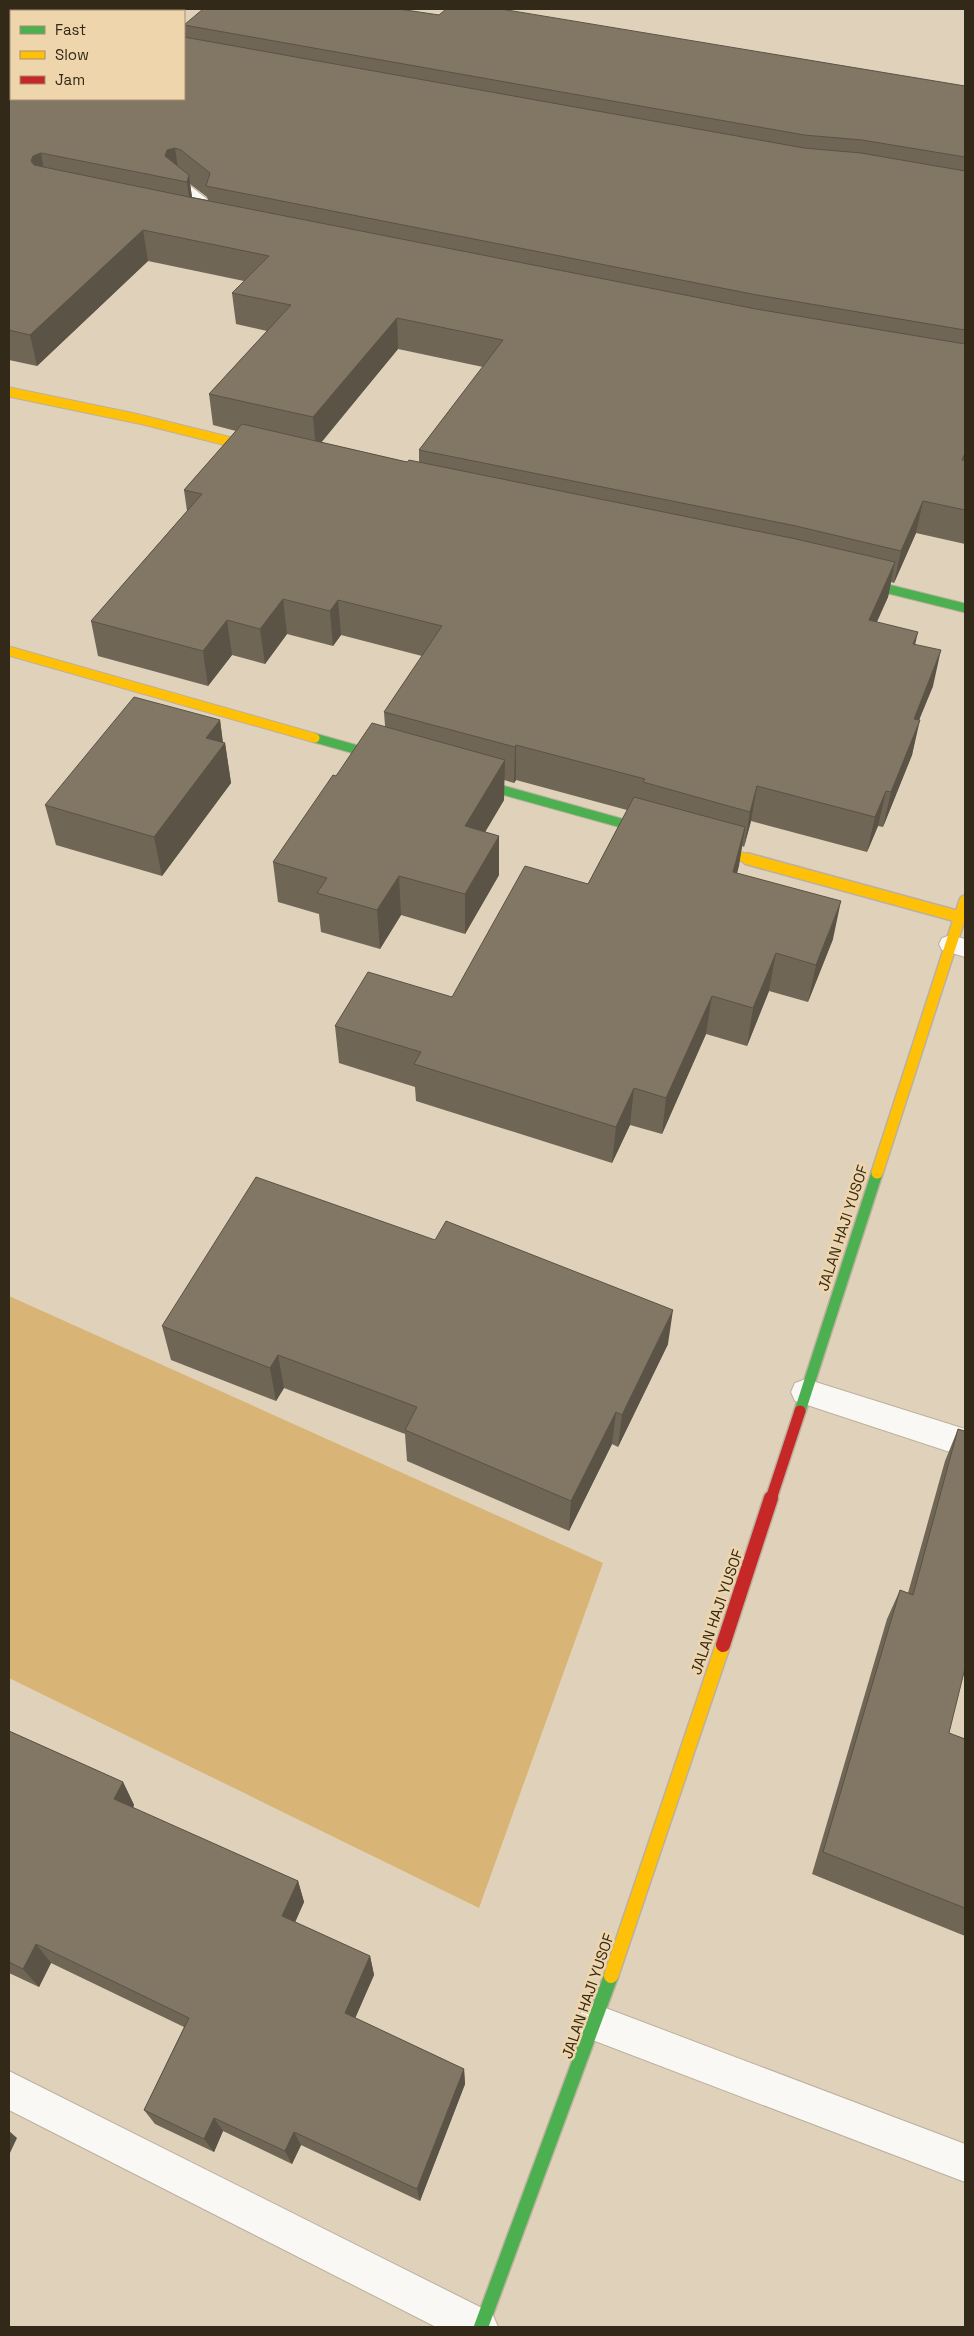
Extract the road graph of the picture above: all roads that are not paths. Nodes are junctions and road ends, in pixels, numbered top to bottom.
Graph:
1 (178, 184) edge
2 (180, 218) edge
3 (199, 222) junction
4 (216, 225) edge
5 (9, 392) edge
6 (273, 453) edge
7 (837, 576) edge
8 (965, 608) edge
9 (9, 651) edge
10 (399, 762) edge
11 (456, 777) edge
12 (665, 836) edge
13 (694, 843) edge
14 (965, 901) edge
15 (960, 917) junction
16 (958, 946) edge
17 (806, 1392) junction
18 (965, 1444) edge
19 (596, 2023) junction
20 (9, 2090) edge
21 (965, 2163) edge
22 (480, 2327) edge

1 - 3 street
2 - 3 street
3 - 4 street
5 - 6 street
7 - 8 street
9 - 10 street
11 - 12 street
13 - 15 street
14 - 15 street, JALAN HAJI YUSOF
15 - 16 street, JALAN HAJI YUSOF
16 - 17 street, JALAN HAJI YUSOF
17 - 18 street
17 - 19 street, JALAN HAJI YUSOF
19 - 21 street
19 - 22 street, JALAN HAJI YUSOF
20 - 22 street

